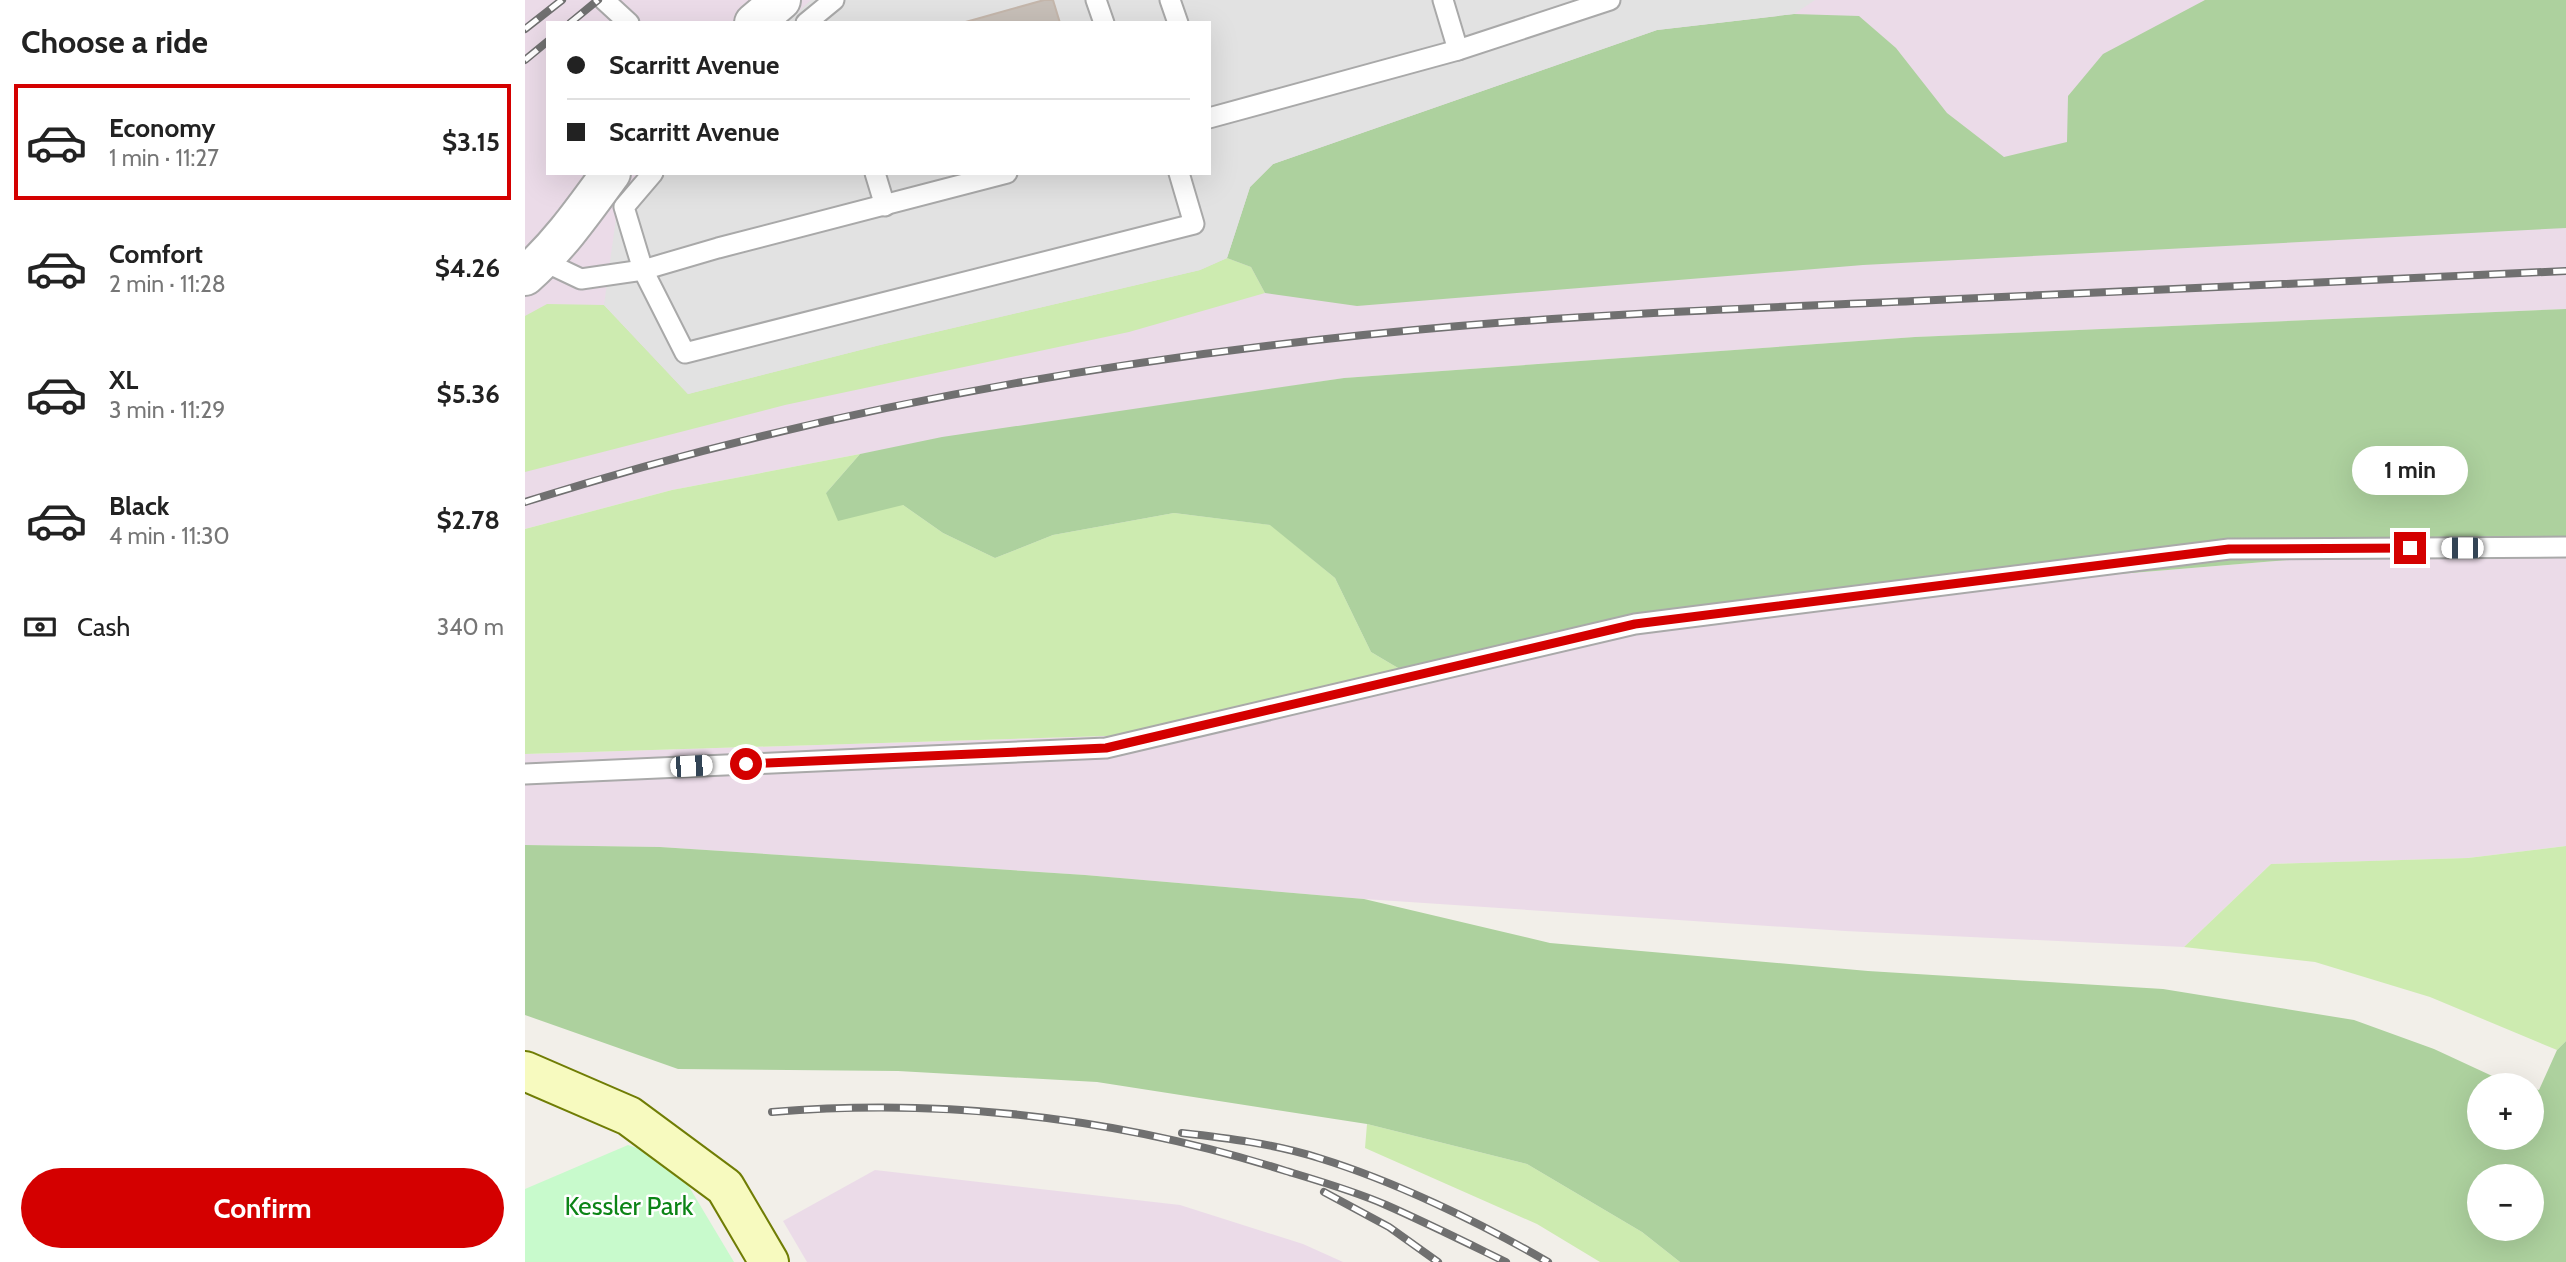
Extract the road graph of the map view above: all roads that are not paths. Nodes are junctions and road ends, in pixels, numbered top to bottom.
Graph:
1 (604, 0) edge
2 (781, 0) edge
3 (1096, 0) edge
4 (1170, 0) edge
5 (1443, 0) edge
6 (1610, 0) edge
7 (830, 1) edge
8 (627, 21) edge
9 (756, 21) edge
10 (808, 21) edge
11 (834, 21) edge
12 (1103, 21) edge
13 (1177, 21) edge
14 (1458, 50) junction
15 (1211, 116) edge
16 (610, 175) edge
17 (651, 175) edge
18 (876, 175) edge
19 (1000, 175) edge
20 (1180, 175) edge
21 (885, 206) junction
22 (534, 268) edge
23 (643, 270) junction
24 (2566, 547) edge
25 (525, 774) edge
26 (525, 1071) edge
27 (769, 1262) edge

1 - 8 lane
2 - 9 street
3 - 12 lane
4 - 13 lane
5 - 14 lane
6 - 14 lane
7 - 10 lane
7 - 11 lane
14 - 15 lane
16 - 22 street
17 - 23 lane
18 - 21 lane
19 - 21 lane
20 - 23 lane
21 - 23 lane
22 - 23 lane
24 - 25 lane
26 - 27 main road

